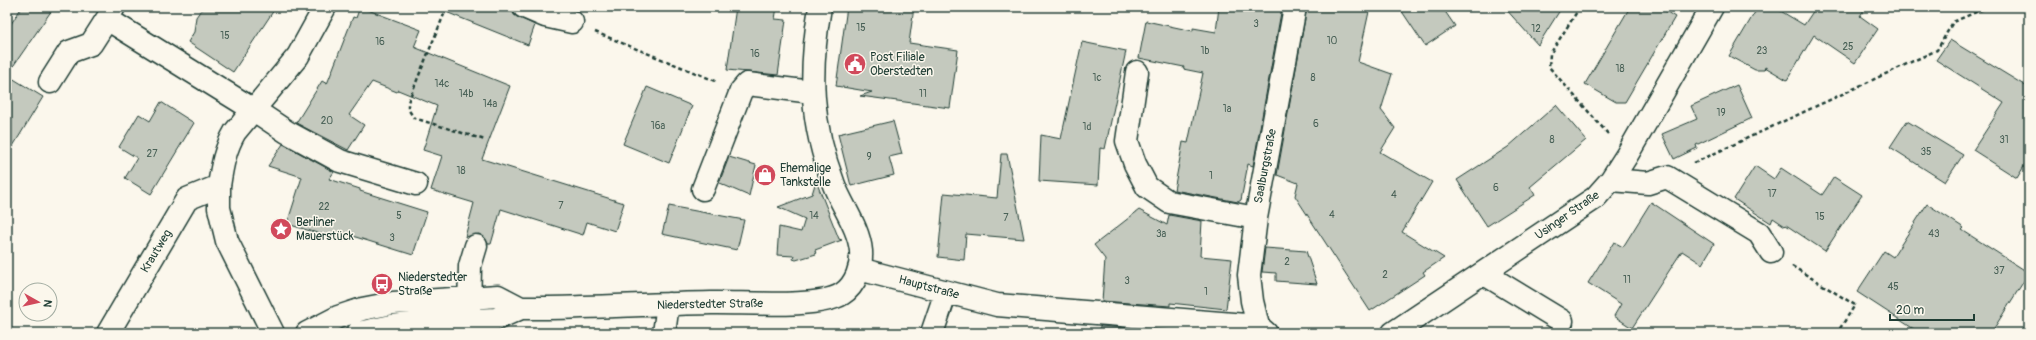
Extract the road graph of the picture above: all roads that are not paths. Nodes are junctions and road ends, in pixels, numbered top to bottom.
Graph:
1 (325, 7) edge
2 (524, 7) edge
3 (820, 7) edge
4 (1295, 7) edge
5 (1712, 7) edge
6 (111, 13) edge
7 (572, 22) road end
8 (1138, 72) dead end
9 (50, 82) dead end
10 (812, 92) junction
11 (254, 110) junction
12 (1611, 180) junction
13 (416, 184) dead end
14 (219, 186) junction
15 (703, 189) dead end
16 (1256, 218) junction
17 (476, 246) dead end
18 (1771, 252) road end
19 (860, 269) junction
20 (1483, 273) junction
21 (946, 292) junction
22 (468, 297) junction
23 (668, 304) junction
24 (521, 308) junction
25 (470, 320) junction
26 (1562, 321) dead end
27 (1262, 329) edge
28 (108, 333) edge
29 (272, 333) edge
30 (308, 333) edge
31 (358, 333) edge
32 (664, 333) edge
33 (932, 333) edge
34 (1393, 333) edge

1 - 11 street
2 - 7 street
3 - 10 street
4 - 16 street, Saalburgstraße
5 - 12 street, Usinger Straße
6 - 9 street
6 - 11 street
8 - 16 street
10 - 15 street
10 - 19 street
11 - 13 street
11 - 14 street
12 - 18 street
12 - 20 street, Usinger Straße
14 - 28 street, Krautweg
14 - 29 street
16 - 27 street, Saalburgstraße
17 - 22 street
19 - 21 street, Hauptstraße
19 - 23 street, Niederstedter Straße
20 - 26 street
20 - 34 street, Usinger Straße
21 - 27 street, Hauptstraße
21 - 33 street
22 - 24 street, Niederstedter Straße
22 - 25 street
22 - 30 street, Niederstedter Straße
23 - 24 street, Niederstedter Straße
23 - 32 street
24 - 25 street, Niederstedter Straße
25 - 31 street, Niederstedter Straße

